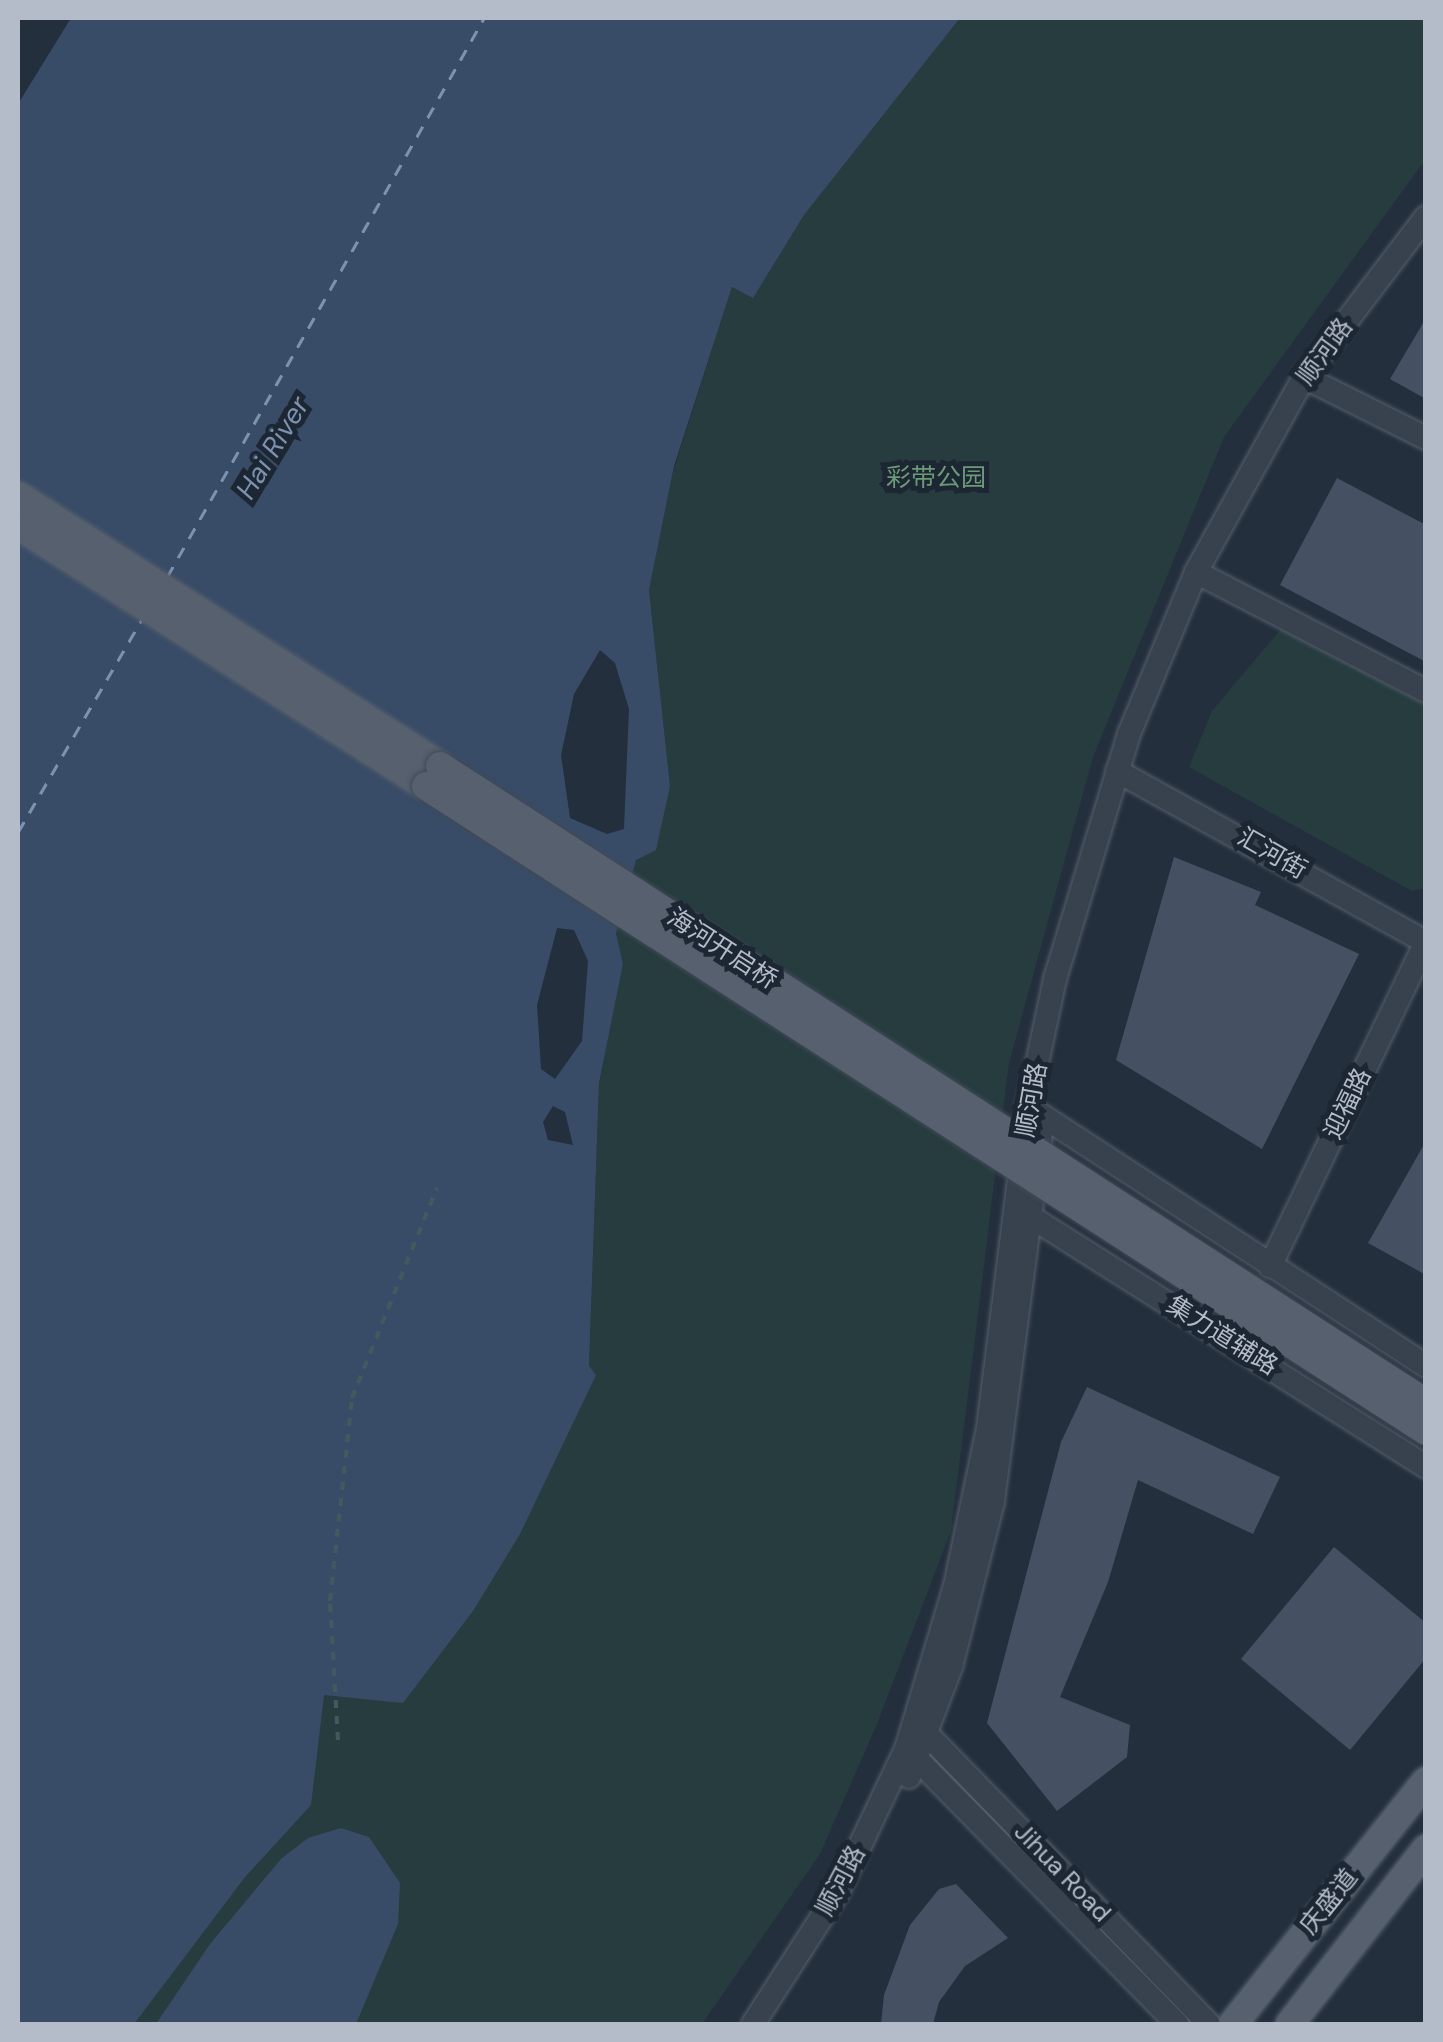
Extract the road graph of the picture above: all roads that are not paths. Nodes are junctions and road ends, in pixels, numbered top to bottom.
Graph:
1 (1426, 217) edge
2 (1304, 377) junction
3 (1426, 438) edge
4 (18, 496) edge
5 (18, 525) edge
6 (1196, 572) junction
7 (1426, 691) edge
8 (1117, 770) junction
9 (1426, 942) edge
10 (1036, 1111) junction
11 (1024, 1213) junction
12 (1270, 1266) junction
13 (1426, 1366) edge
14 (1426, 1404) edge
15 (1426, 1430) edge
16 (1426, 1467) edge
17 (922, 1729) junction
18 (912, 1753) junction
19 (1426, 1781) edge
20 (1426, 1849) edge
21 (753, 2024) edge
22 (771, 2024) edge
23 (1178, 2024) edge
24 (1209, 2024) edge
25 (1232, 2024) edge
26 (1290, 2024) edge

1 - 2 street, 顺河路
2 - 3 street
2 - 6 street, 顺河路
4 - 14 main road, 海河开启桥, bridge
5 - 15 main road, 海河开启桥, bridge
6 - 7 street
6 - 8 street, 顺河路
8 - 9 street, 汇河街
8 - 10 street, 顺河路
9 - 12 street, 迎福路
10 - 11 street, 顺河路
10 - 12 street
11 - 16 street, 集力道辅路
11 - 17 street, 顺河路
12 - 13 street
17 - 18 street, 顺河路
17 - 24 street, Jihua Road
18 - 21 street, 顺河路
18 - 22 street, 顺河路
18 - 23 street, Jihua Road
19 - 25 main road, 庆盛道
20 - 26 main road, 庆盛道

